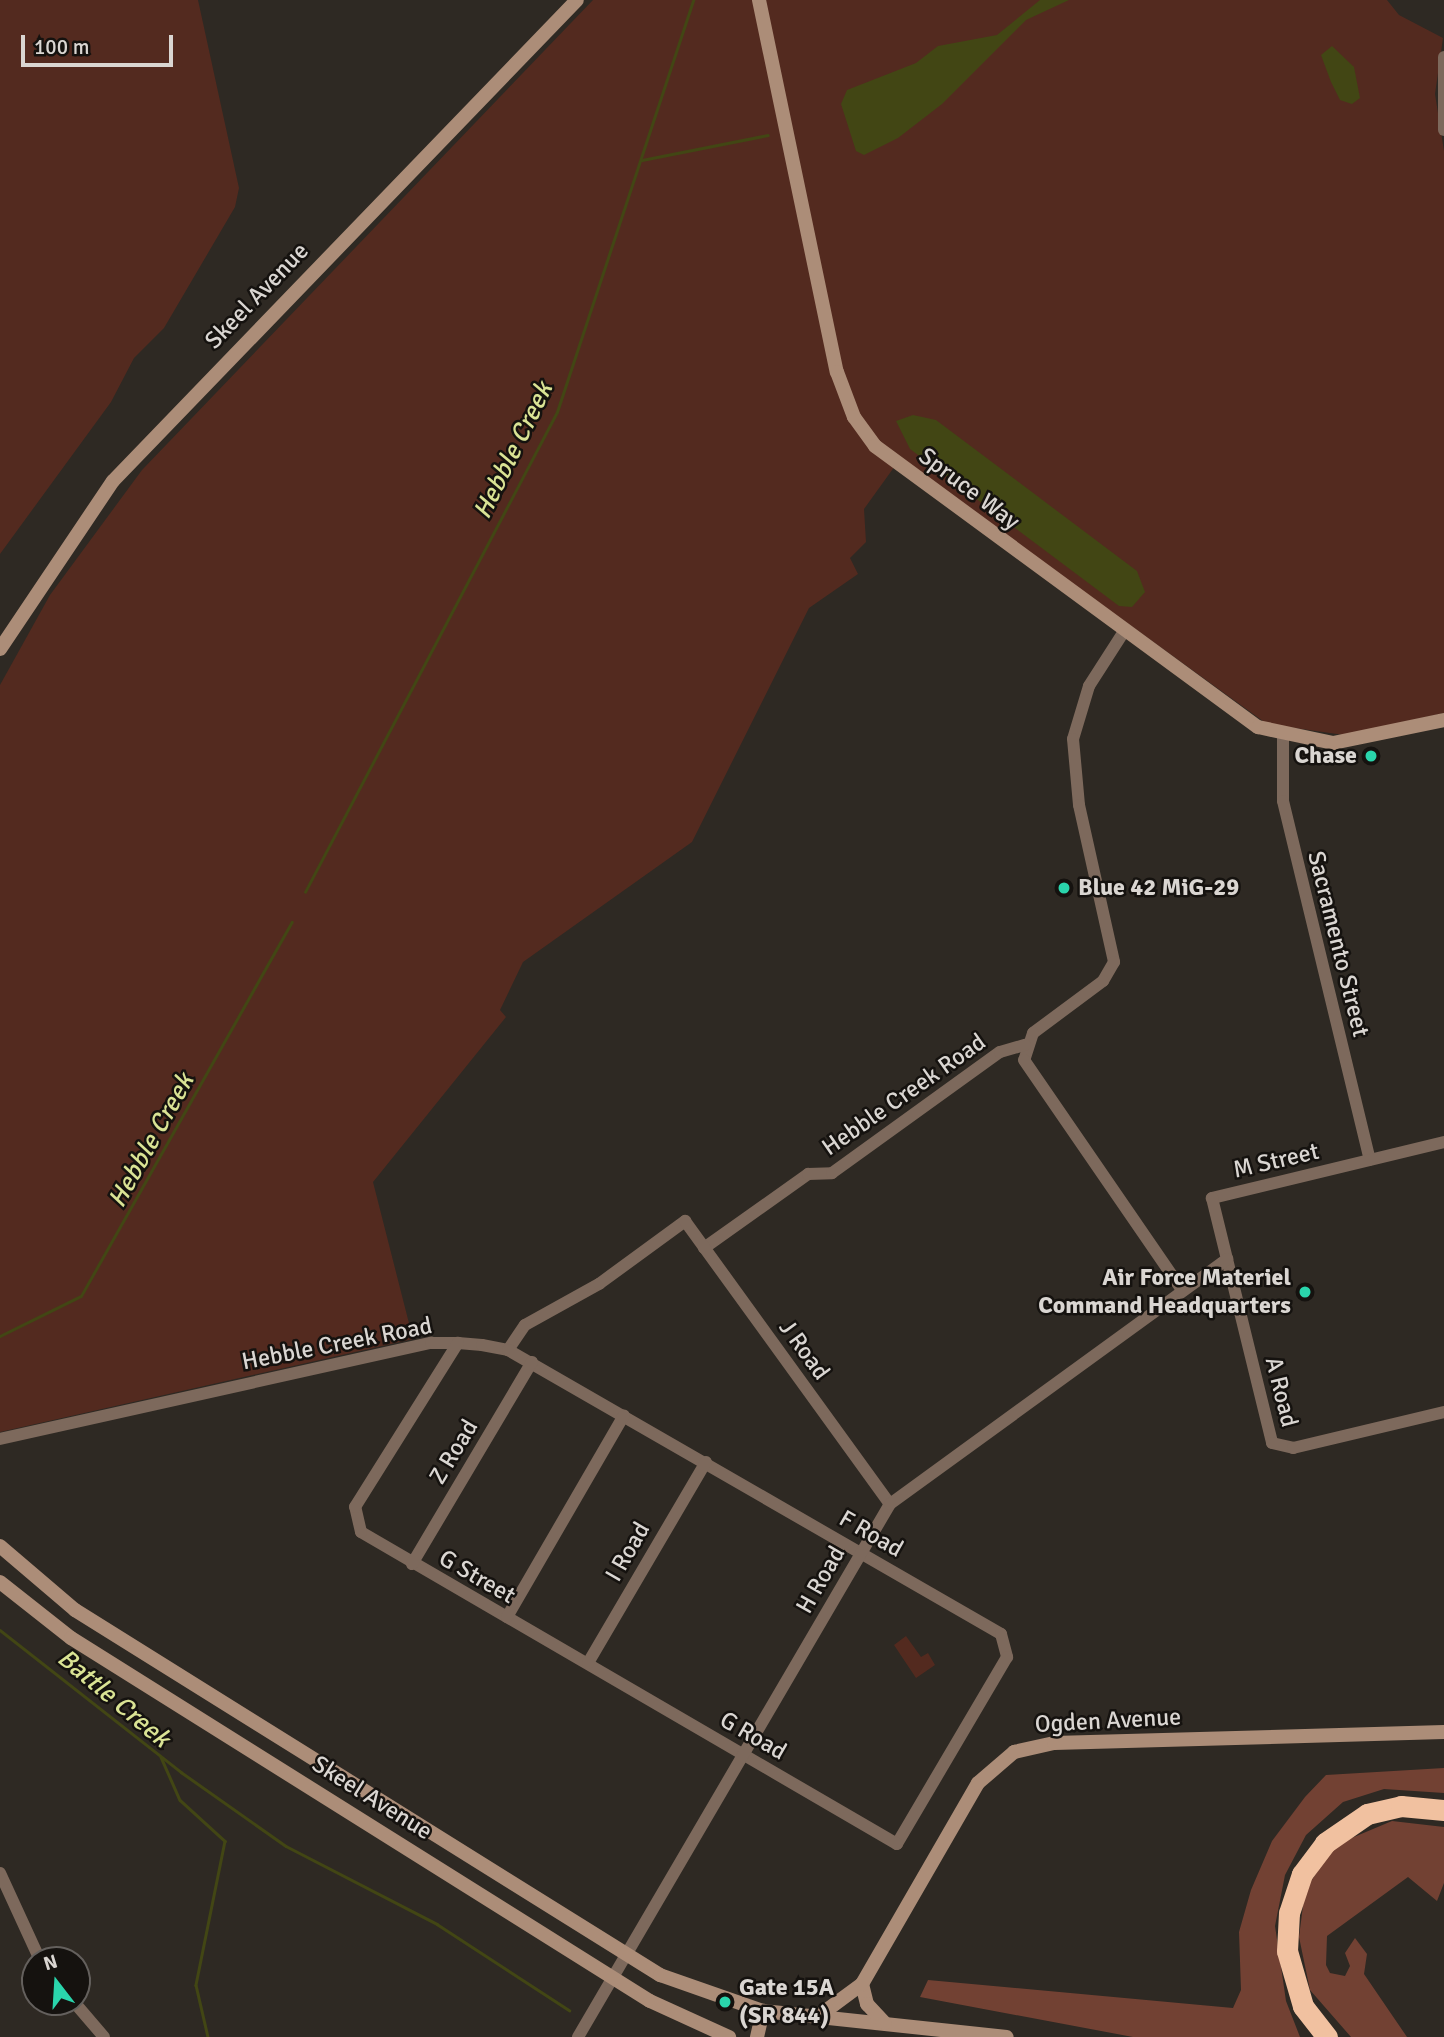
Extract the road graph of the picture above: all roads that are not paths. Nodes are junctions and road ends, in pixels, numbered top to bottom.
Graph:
1 (577, 0) edge
2 (759, 0) edge
3 (1444, 57) edge
4 (1444, 130) edge
5 (1123, 633) junction
6 (0, 649) edge
7 (1444, 720) edge
8 (1283, 737) junction
9 (1025, 1045) junction
10 (1444, 1142) edge
11 (1370, 1160) junction
12 (704, 1248) junction
13 (1227, 1259) junction
14 (1183, 1290) junction
15 (458, 1343) junction
16 (508, 1350) junction
17 (532, 1362) junction
18 (1444, 1412) edge
19 (624, 1415) junction
20 (0, 1439) edge
21 (706, 1462) junction
22 (890, 1504) junction
23 (0, 1546) edge
24 (862, 1553) junction
25 (412, 1564) junction
26 (0, 1582) edge
27 (507, 1617) junction
28 (588, 1663) junction
29 (1444, 1732) edge
30 (743, 1755) junction
31 (1444, 1810) edge
32 (897, 1844) joint
33 (0, 1873) edge
34 (34, 1946) edge
35 (627, 1956) junction
36 (615, 1976) junction
37 (862, 1984) junction
38 (757, 2010) junction
39 (86, 2016) edge
40 (817, 2016) junction
41 (886, 2023) junction
42 (104, 2037) edge
43 (578, 2037) edge
44 (729, 2037) edge
45 (757, 2037) edge
46 (1007, 2037) edge
47 (1327, 2037) edge

1 - 6 street, Skeel Avenue
2 - 5 street, Spruce Way
3 - 4 street
5 - 8 street, Spruce Way
5 - 9 street, Hebble Creek Road
7 - 8 street, Spruce Way
8 - 11 street, Sacramento Street
9 - 12 street, Hebble Creek Road
9 - 14 street
10 - 11 street
11 - 13 street, M Street
12 - 16 street, J Road
12 - 22 street, J Road
13 - 14 street, H Road
13 - 18 street, A Road
14 - 22 street, H Road
15 - 16 street, Hebble Creek Road
15 - 20 street, Hebble Creek Road
15 - 25 street, G Street
16 - 17 street, F Road
17 - 19 street, F Road
17 - 25 street, Z Road
19 - 21 street, F Road
19 - 27 street
21 - 24 street, F Road
21 - 28 street, I Road
22 - 24 street, H Road
23 - 35 street, Skeel Avenue
24 - 30 street, H Road
24 - 32 street, F Road
25 - 27 street, G Street
26 - 36 street, Skeel Avenue
27 - 28 street, G Street
28 - 30 street, G Road
29 - 37 street, Ogden Avenue
30 - 32 street, G Road
30 - 35 street, H Road
31 - 47 highway
33 - 34 street
35 - 36 street, H Road
35 - 38 street, Skeel Avenue
36 - 43 street, H Road
36 - 44 street, Skeel Avenue
37 - 40 street
37 - 41 street
38 - 40 street, Skeel Avenue
38 - 45 street
39 - 42 street
40 - 41 street, Skeel Avenue
41 - 46 street, Skeel Avenue

